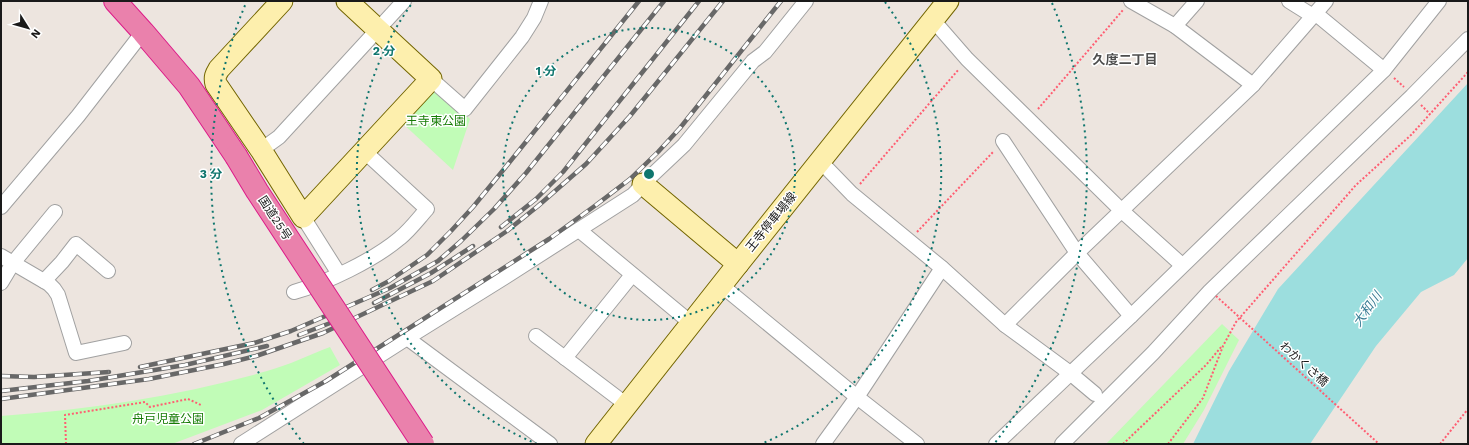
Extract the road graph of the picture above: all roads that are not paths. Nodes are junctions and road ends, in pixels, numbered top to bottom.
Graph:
1 (115, 1) edge
2 (282, 1) edge
3 (347, 1) edge
4 (404, 1) edge
5 (541, 1) edge
6 (806, 1) edge
7 (948, 1) edge
8 (1131, 1) edge
9 (1197, 1) edge
10 (1289, 1) edge
11 (1326, 1) edge
12 (1438, 1) edge
13 (1314, 14) junction
14 (933, 20) junction
15 (1175, 26) junction
16 (378, 29) junction
17 (143, 32) junction
18 (1468, 38) edge
19 (1384, 70) junction
20 (431, 79) junction
21 (1253, 85) junction
22 (1003, 141) dead end
23 (261, 150) junction
24 (364, 151) junction
25 (820, 161) junction
26 (642, 184) junction
27 (1, 207) edge
28 (1122, 211) junction
29 (56, 212) dead end
30 (303, 217) junction
31 (579, 230) junction
32 (1077, 253) junction
33 (1, 256) edge
34 (13, 263) junction
35 (738, 264) junction
36 (1182, 265) junction
37 (942, 268) junction
38 (108, 271) dead end
39 (339, 274) junction
40 (632, 275) junction
41 (44, 281) junction
42 (1, 283) edge
43 (721, 285) junction
44 (294, 292) dead end
45 (1131, 316) junction
46 (691, 323) junction
47 (1005, 325) junction
48 (536, 336) dead end
49 (407, 338) junction
50 (124, 343) dead end
51 (565, 358) junction
52 (1070, 373) junction
53 (1095, 394) dead end
54 (857, 397) junction
55 (627, 405) junction
56 (241, 444) edge
57 (423, 444) edge
58 (550, 444) edge
59 (596, 444) edge
60 (823, 444) edge
61 (917, 444) edge
62 (996, 444) edge
63 (1062, 444) edge

1 - 17 highway, 国道25号
2 - 23 street
3 - 16 street
4 - 16 street
5 - 20 street
6 - 26 street
7 - 14 street, 王寺停車場線
8 - 15 street
9 - 15 street
10 - 13 street
11 - 13 street
12 - 19 street
13 - 19 street
13 - 21 street
14 - 25 street, 王寺停車場線
14 - 28 street
15 - 21 street
16 - 20 street
16 - 23 street
17 - 27 street
17 - 57 highway, 国道25号, bridge
18 - 63 street
19 - 36 street
20 - 24 street
21 - 28 street
22 - 32 street
23 - 30 street
24 - 30 street
24 - 39 street
25 - 35 street, 王寺停車場線
25 - 37 street
26 - 31 street
26 - 35 street
28 - 32 street
28 - 36 street
29 - 34 street
30 - 39 street
31 - 40 street
31 - 49 street
32 - 45 street
32 - 47 street
33 - 34 street
34 - 41 street
34 - 42 street
35 - 43 street, 王寺停車場線
36 - 45 street
37 - 47 street
37 - 54 street
38 - 41 street
39 - 44 street
40 - 46 street
40 - 51 street
41 - 50 street
43 - 46 street, 王寺停車場線
43 - 54 street
45 - 52 street
46 - 55 street, 王寺停車場線
47 - 52 street
48 - 51 street
49 - 56 street
49 - 58 street
51 - 55 street
52 - 53 street
52 - 62 street
54 - 60 street
54 - 61 street
55 - 59 street, 王寺停車場線

